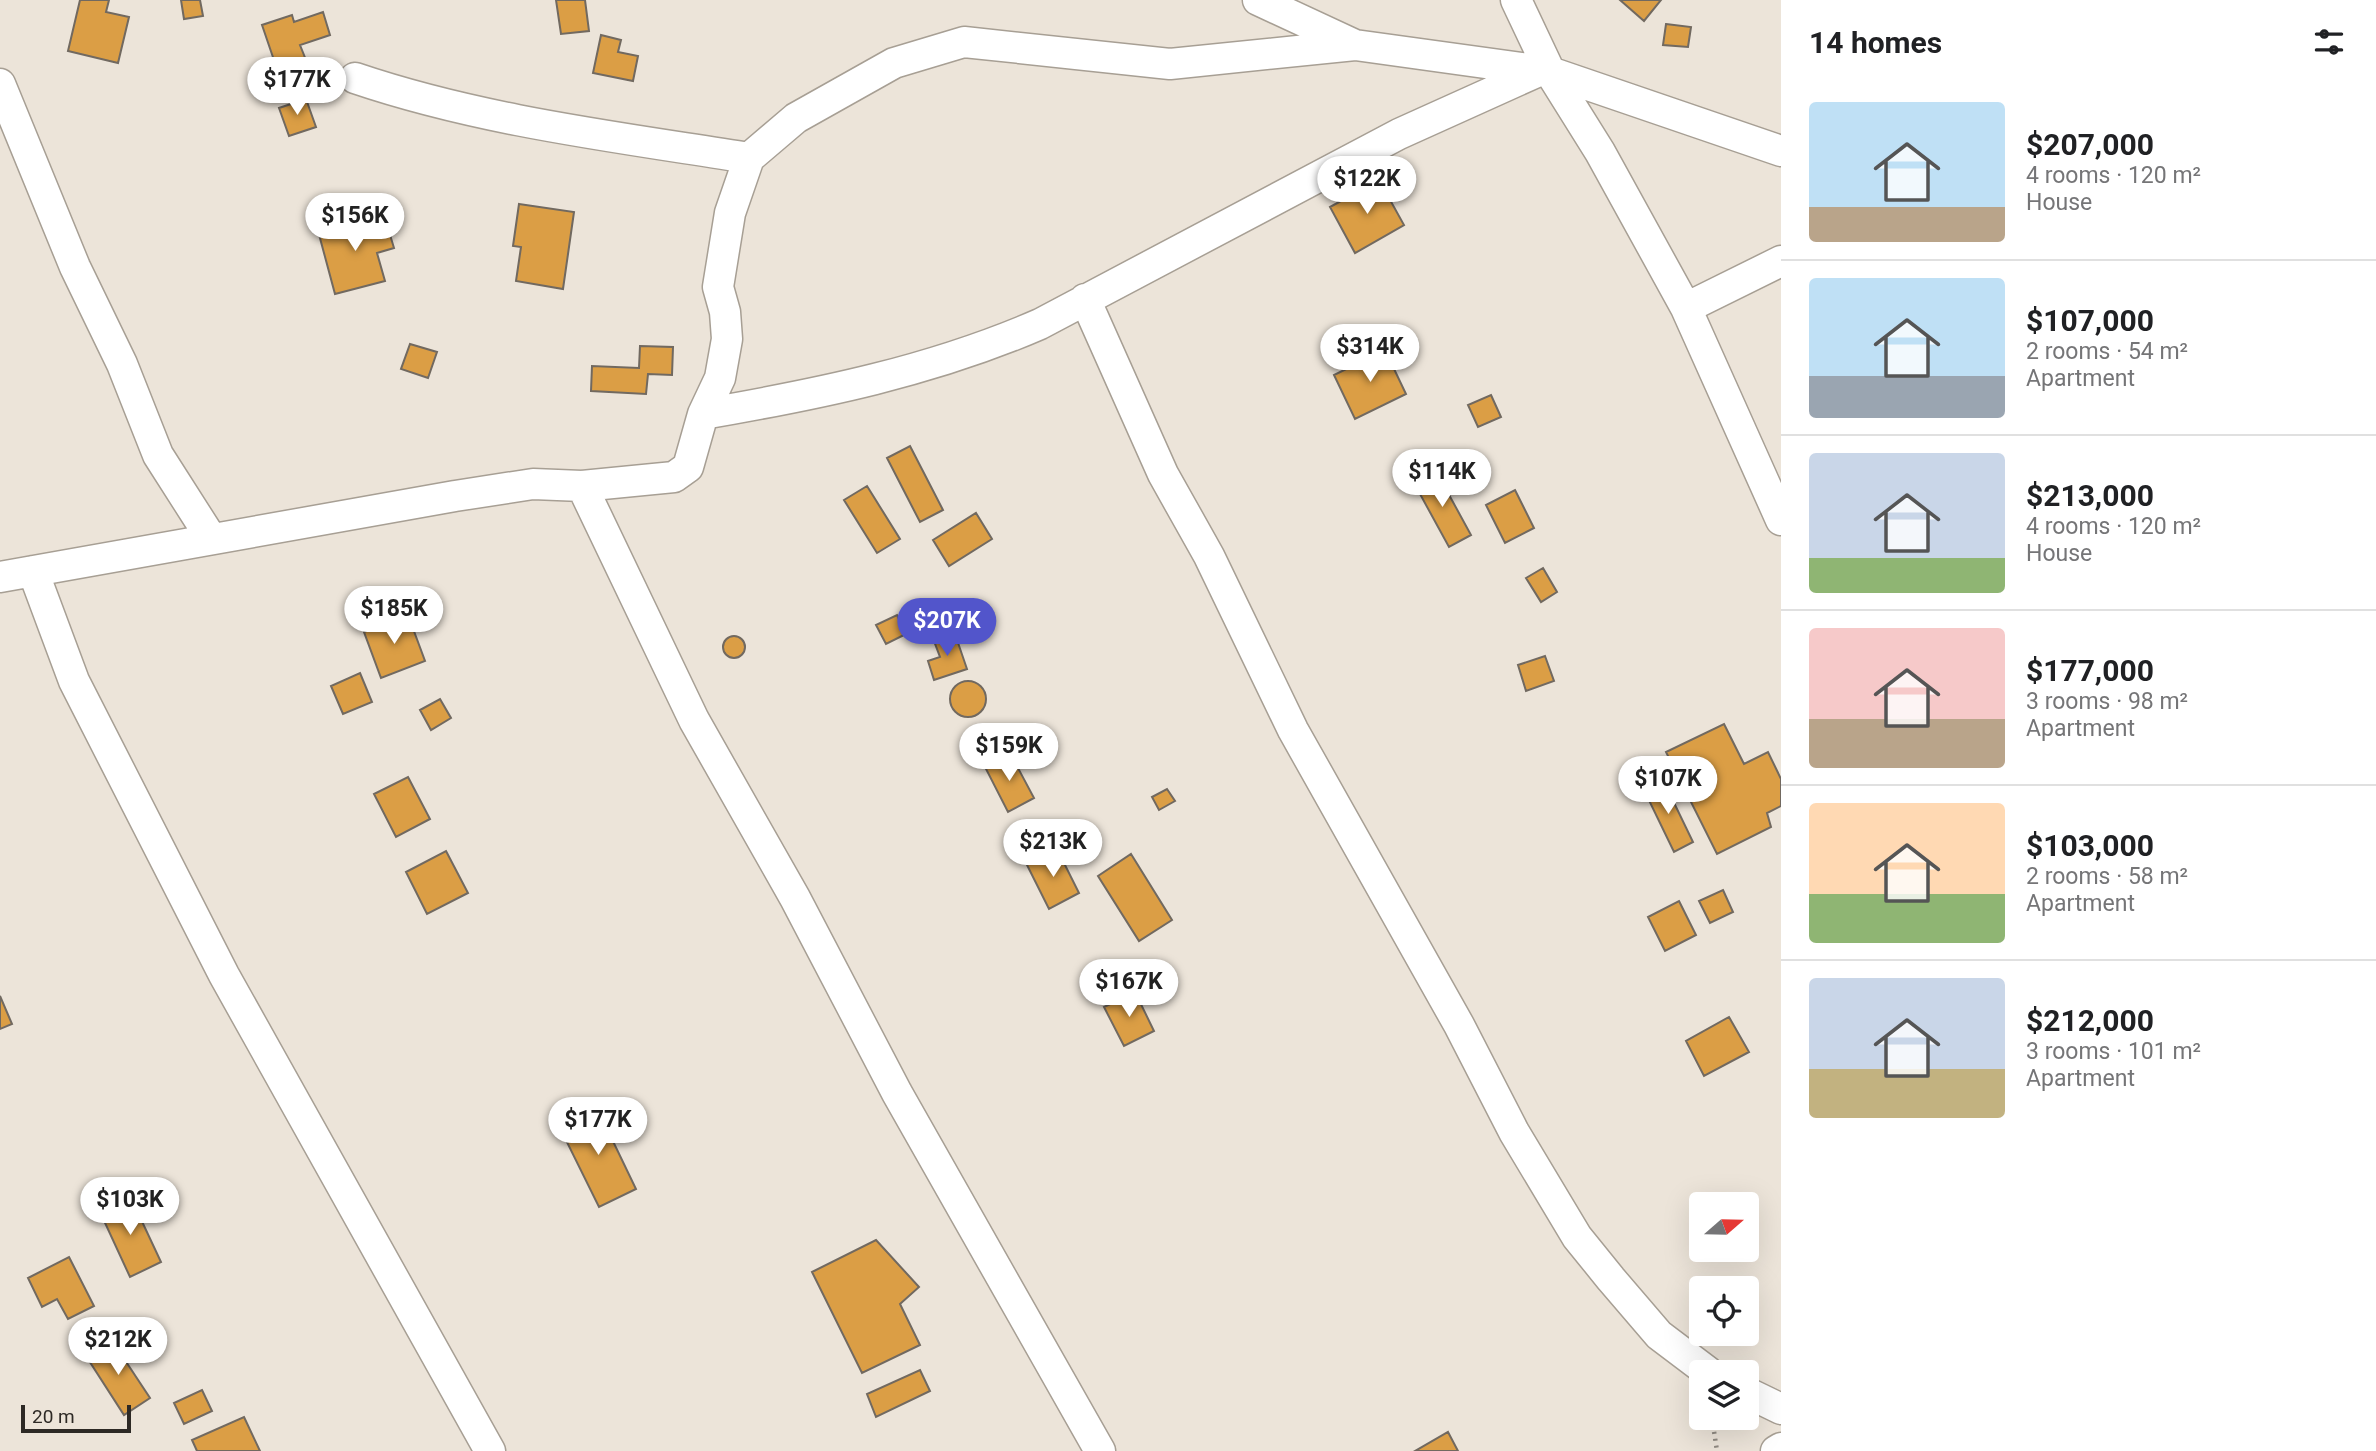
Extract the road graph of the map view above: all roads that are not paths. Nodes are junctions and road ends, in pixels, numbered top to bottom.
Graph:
1 (1258, 0) edge
2 (1516, 0) edge
3 (1355, 45) junction
4 (1546, 71) junction
5 (355, 78) dead end
6 (0, 84) edge
7 (1781, 151) edge
8 (749, 158) junction
9 (1781, 261) edge
10 (1085, 299) junction
11 (1686, 308) junction
12 (703, 414) junction
13 (582, 486) junction
14 (1781, 520) edge
15 (211, 538) junction
16 (33, 571) junction
17 (0, 577) edge
18 (1692, 1360) edge
19 (1759, 1398) edge
20 (1781, 1409) edge
21 (478, 1444) edge
22 (1100, 1451) edge

1 - 3 street
2 - 4 street
3 - 4 street
3 - 8 street
4 - 7 street
4 - 10 street
4 - 11 street
5 - 8 street
6 - 15 street
8 - 12 street
9 - 11 street
10 - 12 street
10 - 18 street
11 - 14 street
12 - 13 street
13 - 15 street
13 - 22 street
15 - 16 street
16 - 17 street
16 - 21 street
19 - 20 street

